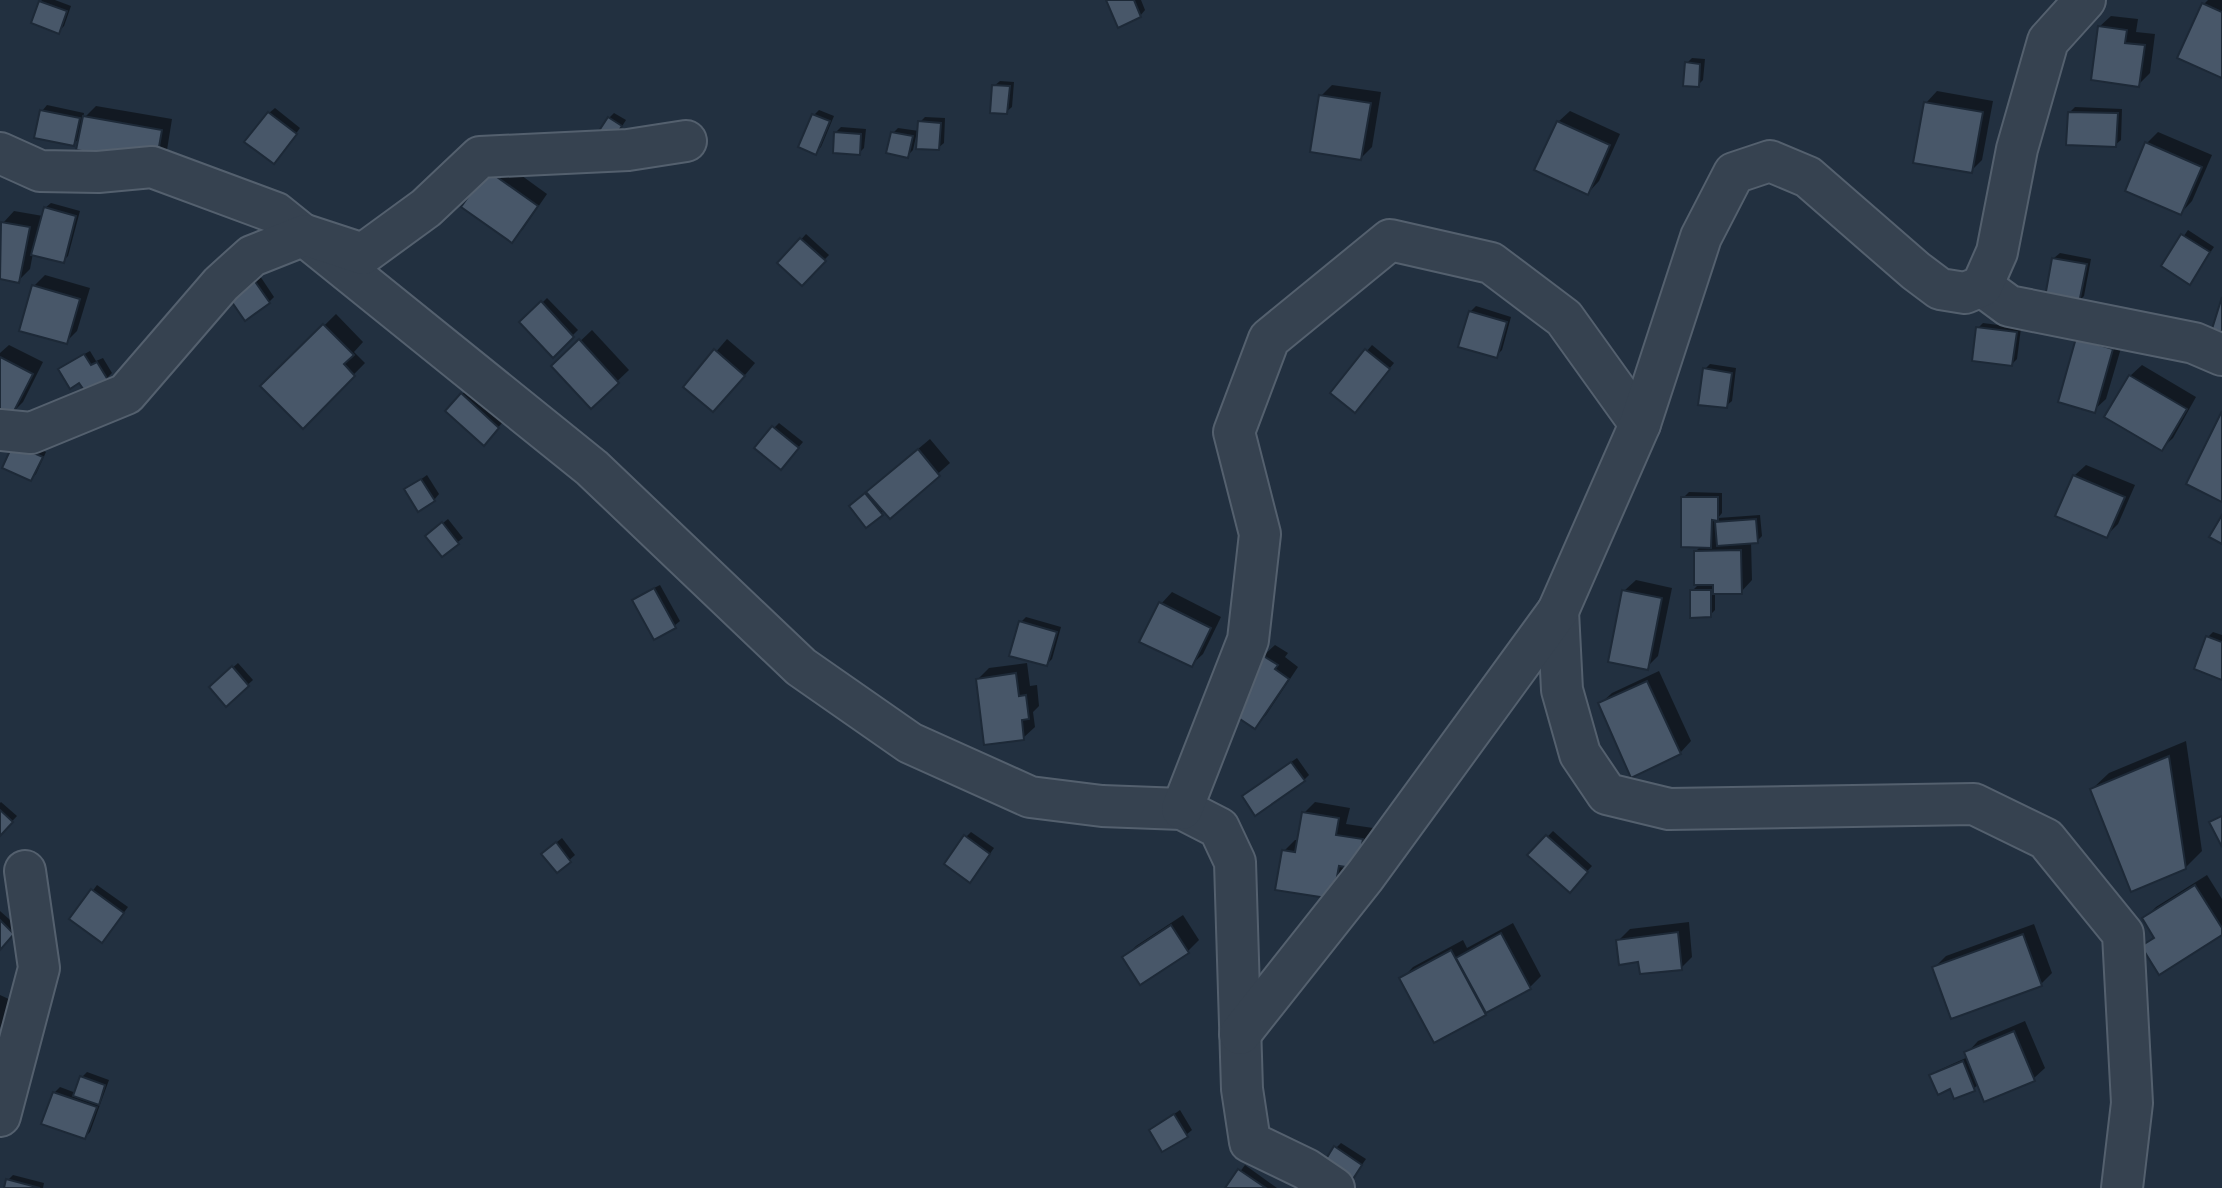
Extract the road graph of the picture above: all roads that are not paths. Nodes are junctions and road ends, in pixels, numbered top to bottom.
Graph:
1 (2085, 0) edge
2 (686, 141) dead end
3 (0, 153) edge
4 (305, 235) junction
5 (1982, 286) junction
6 (2222, 355) edge
7 (1640, 424) junction
8 (0, 430) edge
9 (1558, 611) junction
10 (1182, 809) junction
11 (25, 871) dead end
12 (1240, 1034) junction
13 (0, 1116) edge
14 (1334, 1188) edge
15 (2122, 1188) edge

1 - 5 street
2 - 4 street
3 - 4 street
4 - 8 street
4 - 10 street
5 - 6 street
5 - 7 street
7 - 9 street
7 - 10 street
9 - 12 street
9 - 15 street
10 - 12 street
11 - 13 street
12 - 14 street

